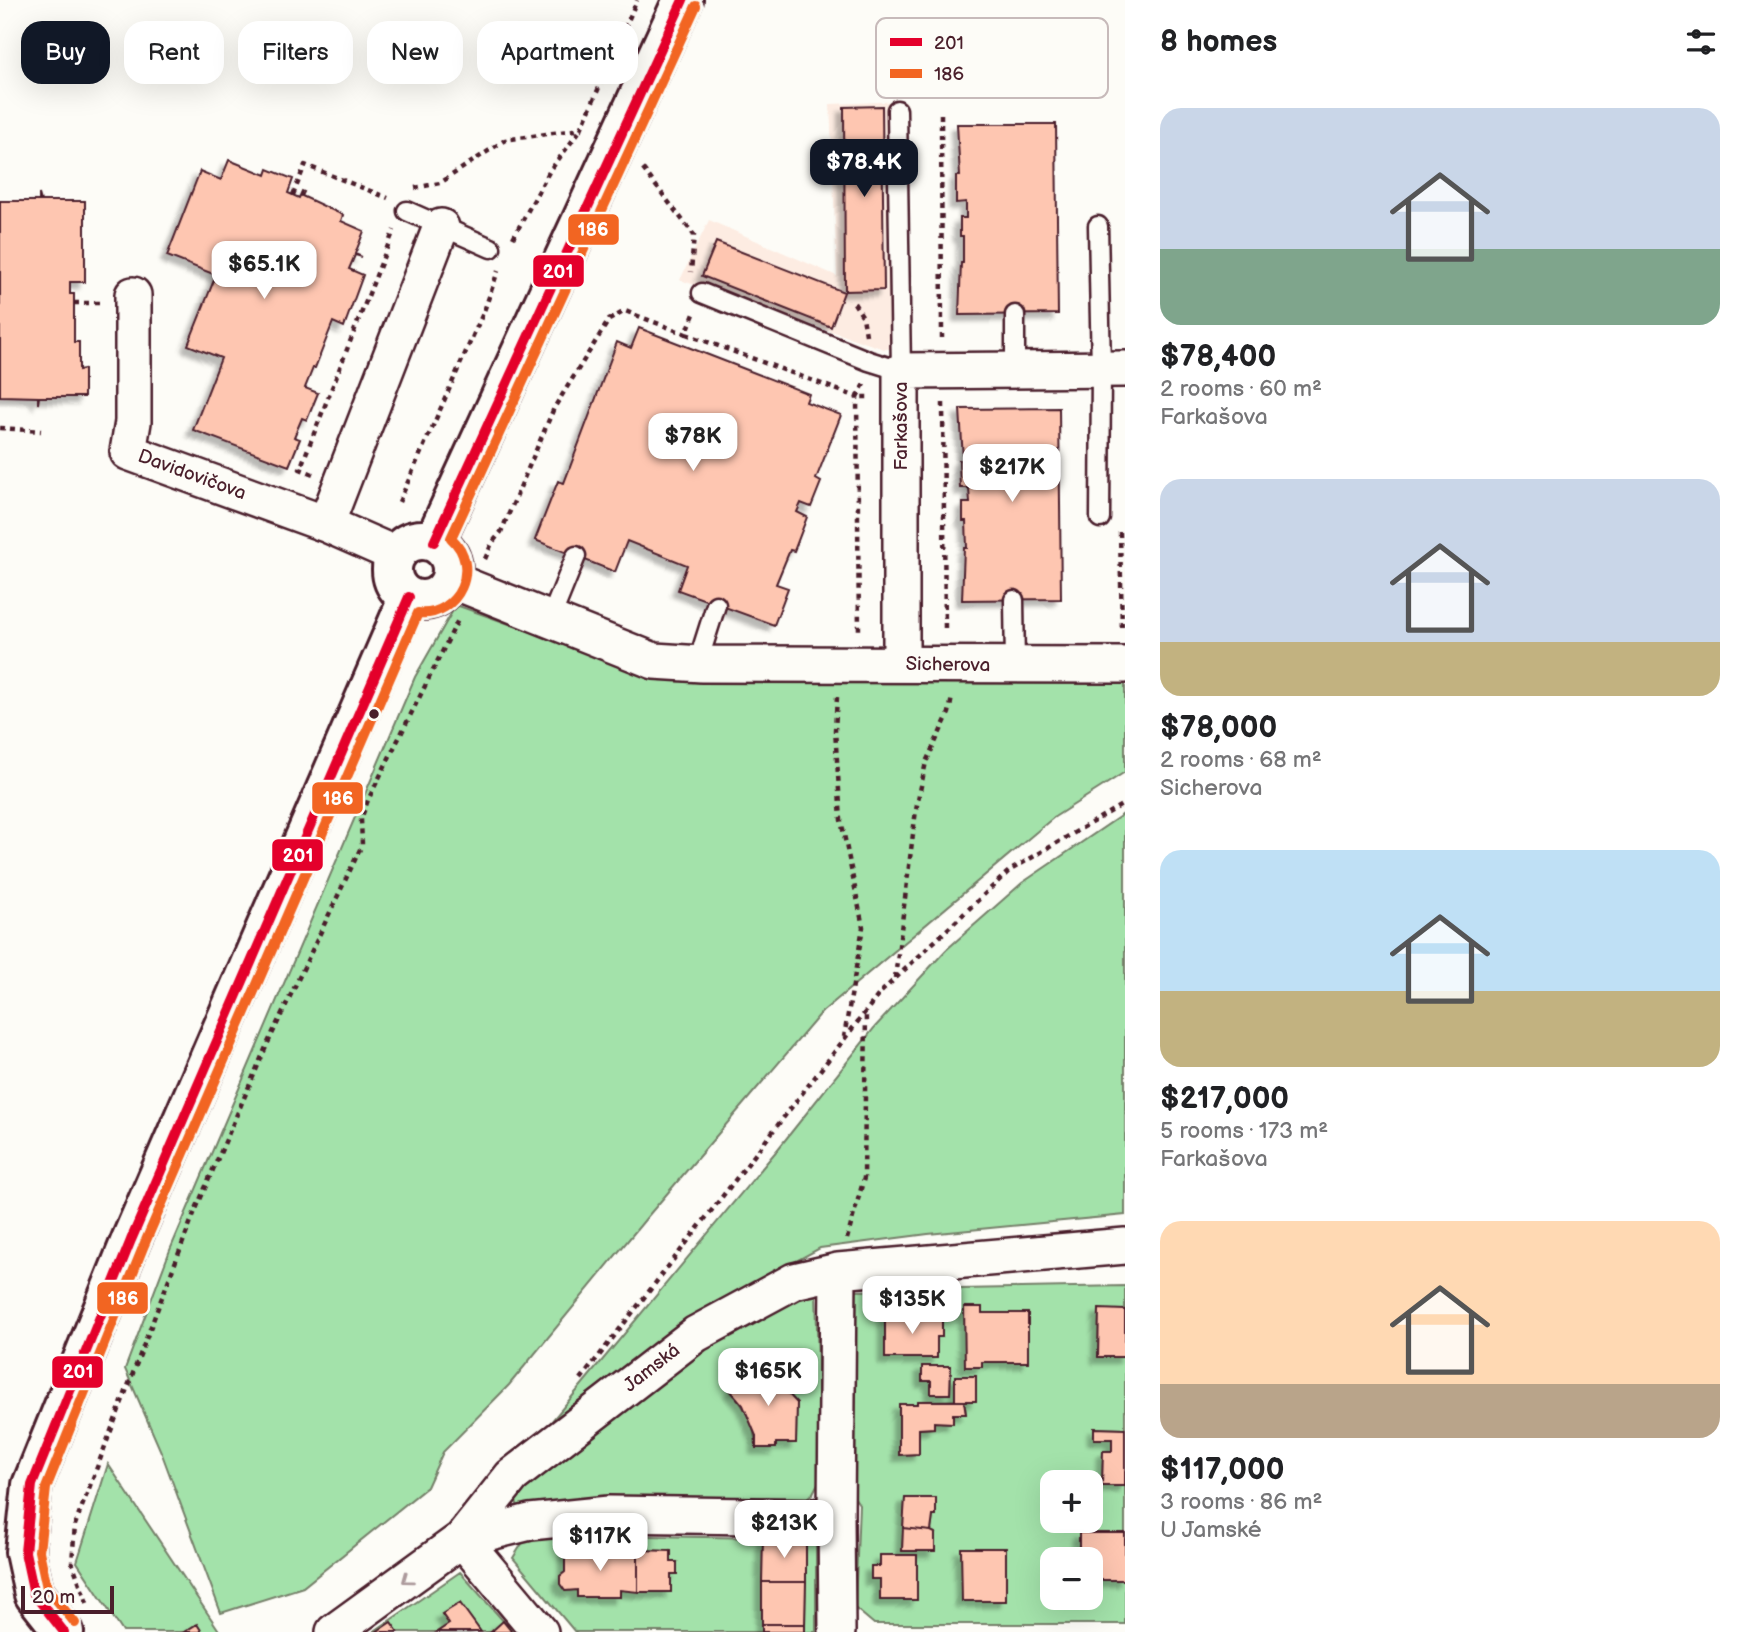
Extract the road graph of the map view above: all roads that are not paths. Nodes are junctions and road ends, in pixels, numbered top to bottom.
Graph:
1 (683, 0) edge
2 (897, 110) dead end
3 (402, 217) road end
4 (1098, 226) dead end
5 (441, 227) junction
6 (500, 252) road end
7 (702, 293) road end
8 (133, 295) dead end
9 (1015, 315) dead end
10 (1113, 369) edge
11 (1015, 370) junction
12 (901, 371) junction
13 (1100, 518) road end
14 (326, 524) junction
15 (434, 542) junction
16 (576, 556) dead end
17 (395, 557) junction
18 (464, 588) junction
19 (409, 597) junction
20 (1014, 600) dead end
21 (716, 605) dead end
22 (550, 620) junction
23 (702, 664) junction
24 (901, 664) junction
25 (1124, 665) edge
26 (1015, 666) junction
27 (1125, 1246) edge
28 (838, 1271) junction
29 (836, 1517) junction
30 (462, 1539) junction
31 (34, 1594) junction
32 (77, 1622) edge
33 (27, 1632) edge
34 (334, 1632) edge
35 (540, 1632) edge
36 (837, 1632) edge

1 - 15 street
2 - 12 lane
3 - 5 lane
4 - 10 lane
5 - 6 lane
5 - 14 street
7 - 12 lane
8 - 14 street, Davidovičova
9 - 11 lane
10 - 11 street, Farkašova
10 - 13 lane
11 - 12 street, Farkašova
12 - 24 street, Farkašova
14 - 17 street, Davidovičova
15 - 17 street
15 - 18 street
16 - 22 lane
17 - 19 street
18 - 19 street
18 - 22 street, Sicherova
19 - 31 street
20 - 26 lane
21 - 23 lane
22 - 23 street, Sicherova
23 - 24 street, Sicherova
24 - 26 street, Sicherova
25 - 26 street, Sicherova
27 - 28 street, Jamská
28 - 29 street
28 - 30 street, Jamská
29 - 30 street
29 - 36 street
30 -> 34 street, Jamská
30 - 35 street
31 - 32 street
31 - 33 street

